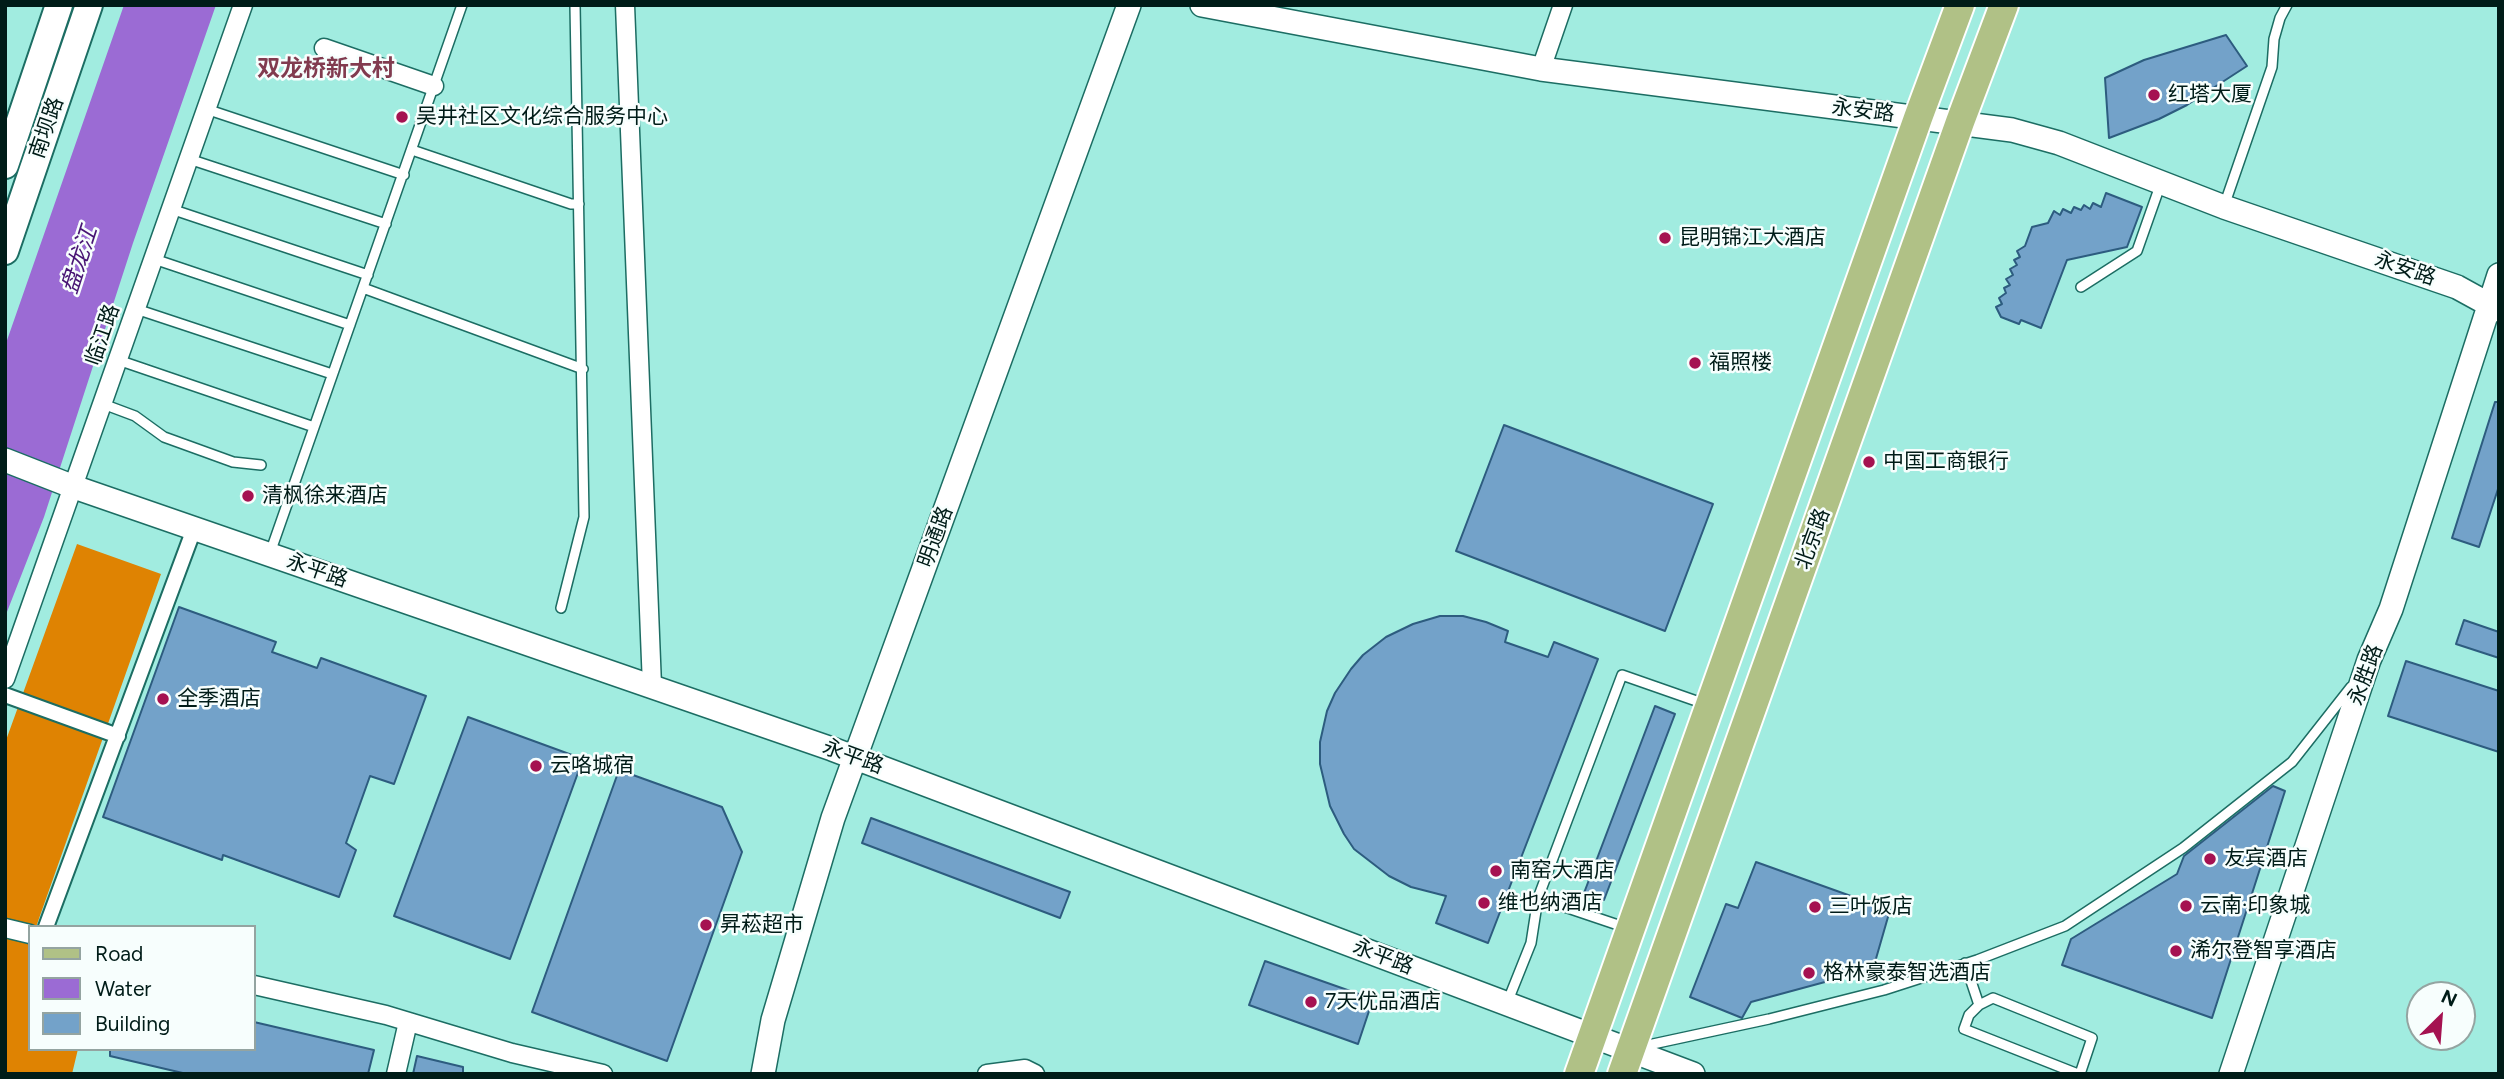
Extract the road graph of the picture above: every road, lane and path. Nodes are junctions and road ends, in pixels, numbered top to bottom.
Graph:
1 (59, 5) edge
2 (89, 5) edge
3 (243, 5) edge
4 (462, 5) edge
5 (575, 5) edge
6 (625, 5) edge
7 (1129, 5) edge
8 (1202, 5) edge
9 (1563, 5) edge
10 (1960, 5) edge
11 (2004, 5) edge
12 (2287, 5) edge
13 (324, 48) dead end
14 (1541, 69) junction
15 (434, 86) junction
16 (206, 109) junction
17 (1918, 118) junction
18 (1960, 122) junction
19 (412, 150) junction
20 (189, 159) junction
21 (5, 165) edge
22 (404, 175) junction
23 (2161, 183) junction
24 (579, 204) junction
25 (2224, 207) junction
26 (171, 209) junction
27 (386, 224) junction
28 (5, 251) edge
29 (154, 259) junction
30 (368, 275) junction
31 (2499, 275) edge
32 (2081, 287) dead end
33 (363, 288) junction
34 (2494, 307) edge
35 (136, 309) junction
36 (349, 325) junction
37 (118, 360) junction
38 (583, 369) junction
39 (332, 374) junction
40 (103, 404) junction
41 (314, 427) junction
42 (5, 460) edge
43 (261, 465) dead end
44 (66, 484) junction
45 (194, 529) junction
46 (270, 555) junction
47 (561, 608) dead end
48 (2369, 660) junction
49 (5, 679) edge
50 (652, 686) junction
51 (5, 695) edge
52 (1710, 706) junction
53 (118, 736) junction
54 (855, 758) junction
55 (1538, 898) junction
56 (47, 925) edge
57 (5, 928) edge
58 (1630, 929) junction
59 (28, 934) edge
60 (1965, 963) junction
61 (256, 985) edge
62 (1506, 1004) junction
63 (1979, 1005) junction
64 (408, 1022) junction
65 (1593, 1037) junction
66 (1626, 1061) edge
67 (396, 1074) edge
68 (603, 1074) edge
69 (763, 1074) edge
70 (987, 1074) edge
71 (1035, 1074) edge
72 (1579, 1074) edge
73 (1693, 1074) edge
74 (2079, 1074) edge
75 (2231, 1074) edge

1 - 21 main road, 南坝路
2 - 28 main road, 南坝路
3 - 16 street, 临江路
4 - 15 lane
5 - 24 lane
6 - 50 street
7 - 54 street, 明通路
8 - 14 street, 永安路
9 - 14 street
10 - 17 main road, 北京路
11 - 18 main road, 北京路
12 - 25 lane
13 - 15 street
14 - 17 street, 永安路
15 - 19 lane
16 - 20 street, 临江路
16 - 22 lane
17 - 18 street, 永安路
17 - 52 main road, 北京路
18 - 23 street, 永安路
18 - 66 main road, 北京路
19 - 22 lane
19 - 24 lane
20 - 26 street, 临江路
20 - 27 lane
22 - 27 lane
23 - 25 street, 永安路
23 - 32 lane
24 - 38 lane
25 - 34 street, 永安路
26 - 29 street, 临江路
26 - 30 lane
27 - 30 lane
29 - 35 street, 临江路
29 - 36 lane
30 - 33 lane
31 - 34 street, 永胜路
33 - 36 lane
33 - 38 lane
34 - 48 street, 永胜路
35 - 37 street, 临江路
35 - 39 lane
36 - 39 lane
37 - 40 street, 临江路
37 - 41 lane
38 - 47 lane
39 - 41 lane
40 - 43 lane
40 - 44 street, 临江路
41 - 46 lane
42 - 44 street, 永平路
44 - 45 street, 永平路
44 - 49 street, 临江路
45 - 46 street, 永平路
45 - 53 street
46 - 50 street, 永平路
48 - 60 lane
48 - 75 street, 永胜路
50 - 54 street, 永平路
51 - 53 street
52 - 55 lane
52 - 58 main road, 北京路
53 - 56 street
54 - 62 street, 永平路
54 - 69 street, 明通路
55 - 58 lane
55 - 62 lane
57 - 59 street
58 - 65 main road, 北京路
60 - 63 lane
60 - 66 lane
61 - 64 street
62 - 65 street, 永平路
63 - 74 lane
63 - 74 lane
64 - 67 street
64 - 68 street
65 - 66 street, 永平路
65 - 72 main road, 北京路
66 - 73 street, 永平路
70 - 71 street

